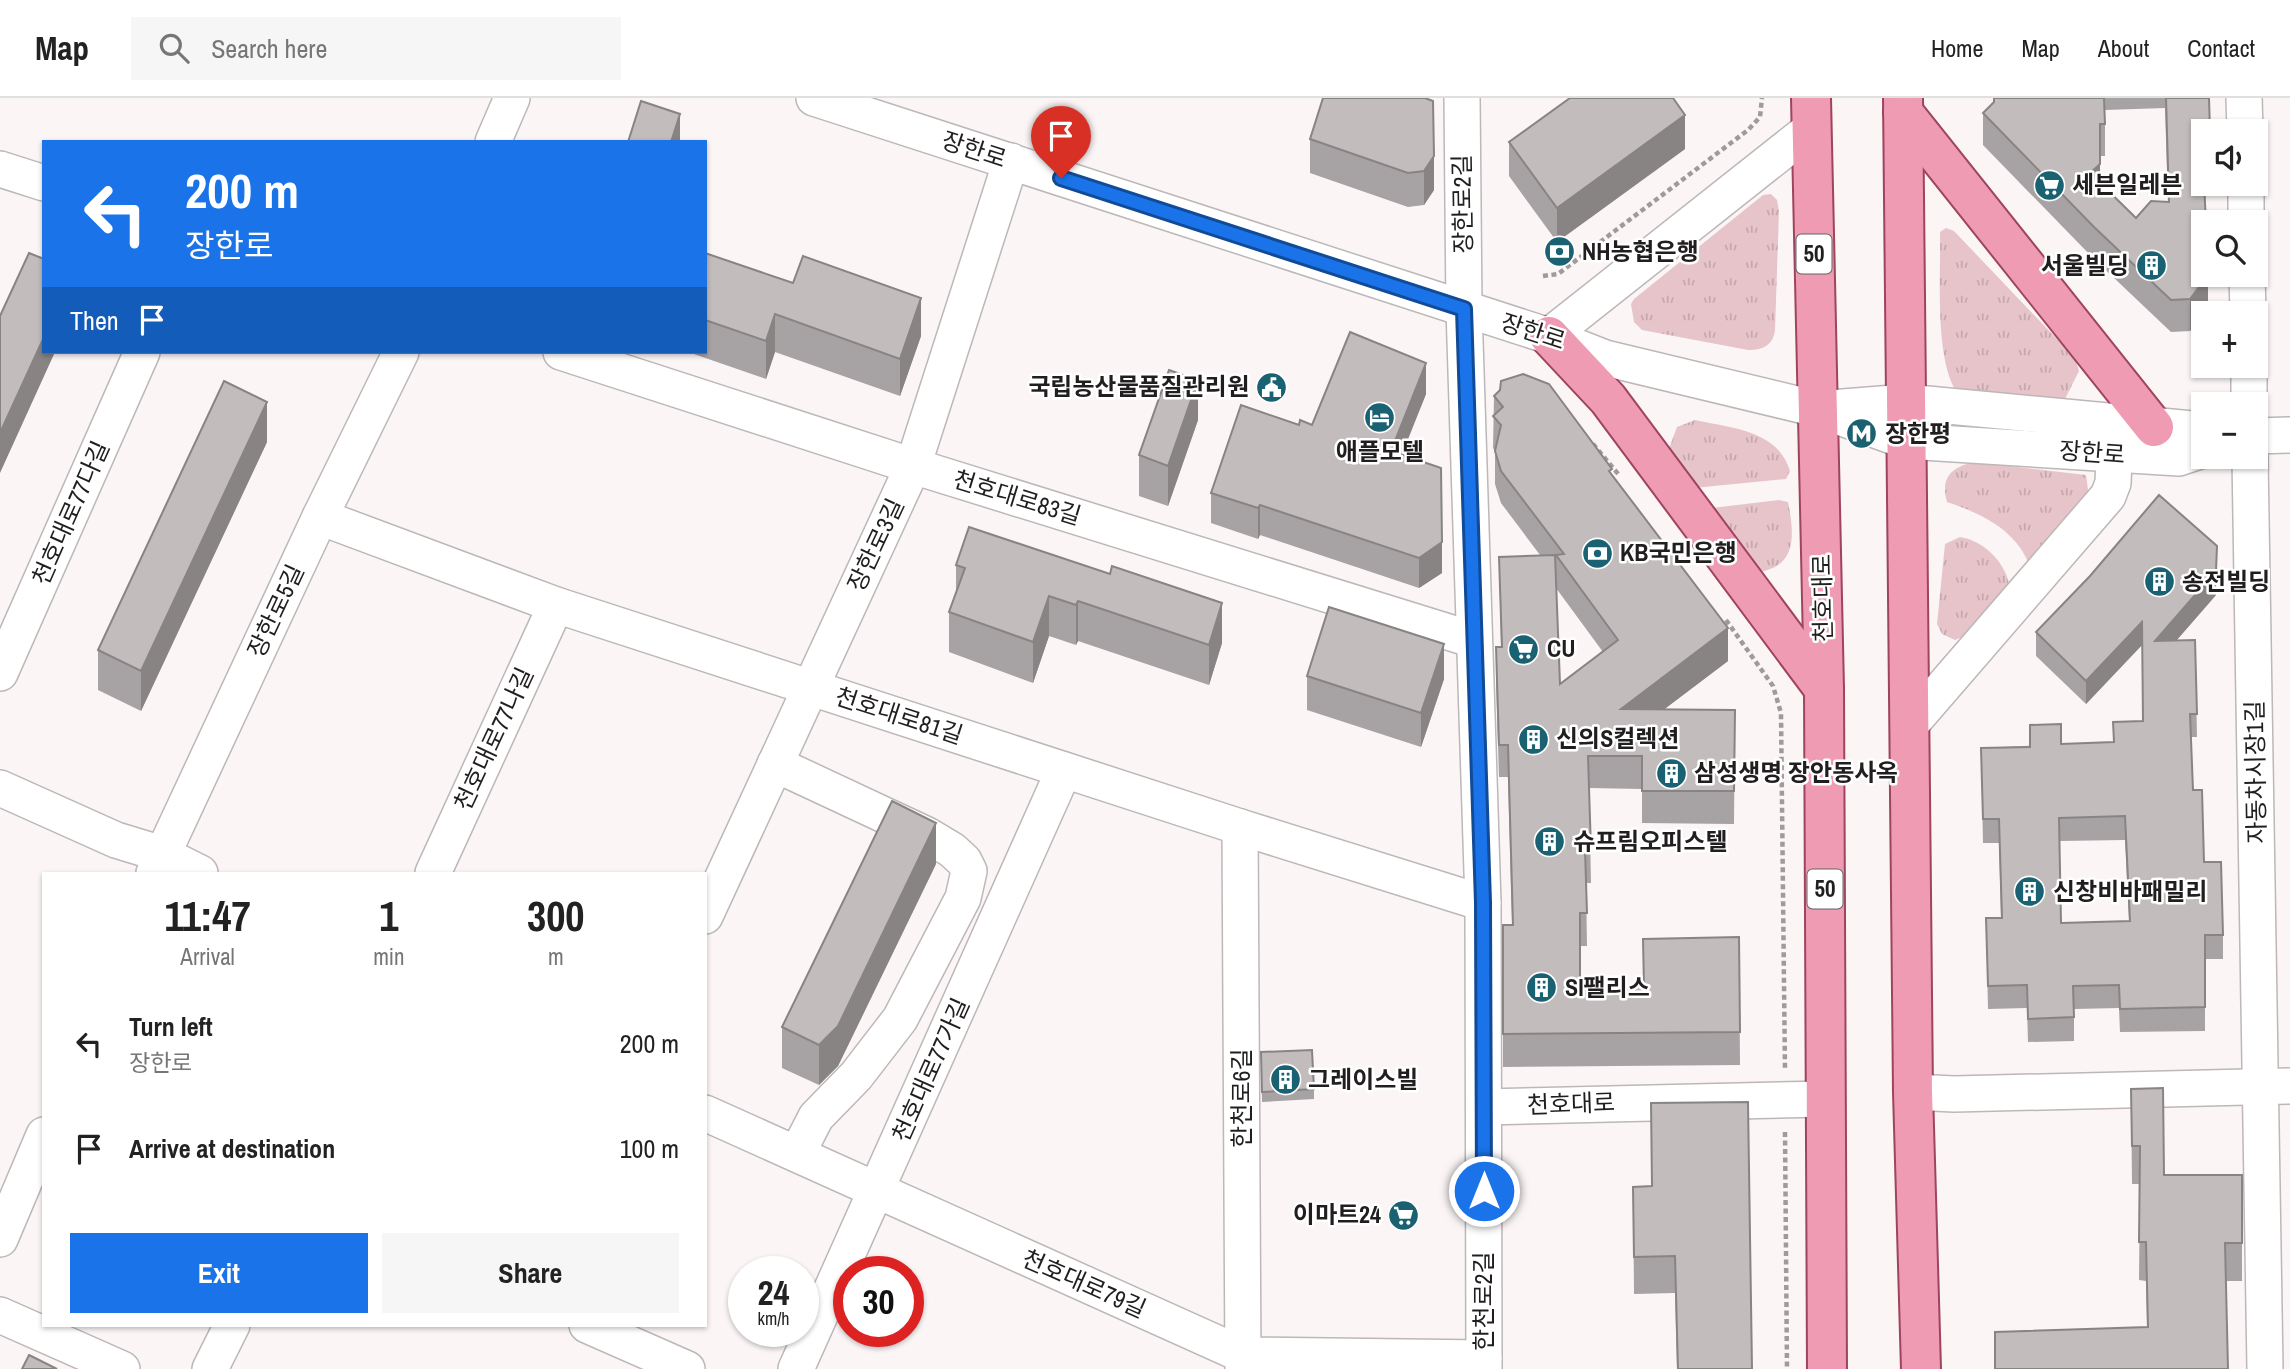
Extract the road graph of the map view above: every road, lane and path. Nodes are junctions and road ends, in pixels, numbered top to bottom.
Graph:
1 (512, 98) edge
2 (814, 98) edge
3 (1462, 98) edge
4 (1762, 98) edge
5 (2244, 98) edge
6 (1896, 103) edge
7 (1811, 113) edge
8 (2245, 119) edge
9 (494, 140) edge
10 (1011, 161) junction
11 (0, 169) edge
12 (42, 182) edge
13 (1543, 276) dead end
14 (1464, 309) junction
15 (1549, 336) junction
16 (141, 354) edge
17 (400, 354) edge
18 (567, 354) edge
19 (1906, 402) junction
20 (1817, 409) junction
21 (1584, 432) edge
22 (2191, 433) edge
23 (2290, 435) edge
24 (2268, 436) edge
25 (2115, 439) junction
26 (1906, 441) junction
27 (2154, 442) junction
28 (2191, 454) edge
29 (913, 466) junction
30 (2250, 469) edge
31 (1628, 486) dead end
32 (2108, 496) junction
33 (320, 517) junction
34 (556, 605) junction
35 (1726, 619) dead end
36 (1474, 640) junction
37 (0, 673) edge
38 (810, 687) junction
39 (1824, 689) junction
40 (1911, 724) junction
41 (775, 764) junction
42 (1064, 770) junction
43 (0, 788) edge
44 (1240, 827) junction
45 (158, 864) edge
46 (195, 872) edge
47 (433, 872) edge
48 (1483, 903) junction
49 (707, 912) edge
50 (2276, 1086) edge
51 (1913, 1092) junction
52 (1785, 1099) junction
53 (1825, 1099) junction
54 (1484, 1107) junction
55 (707, 1114) edge
56 (42, 1140) edge
57 (797, 1154) junction
58 (877, 1191) junction
59 (0, 1239) edge
60 (0, 1315) edge
61 (231, 1327) edge
62 (592, 1327) edge
63 (1243, 1362) edge
64 (1484, 1364) edge
65 (122, 1369) edge
66 (210, 1369) edge
67 (687, 1369) edge
68 (796, 1369) edge
69 (1787, 1369) edge
70 (1827, 1369) edge
71 (1921, 1369) edge
72 (2265, 1369) edge

1 - 9 street
2 - 10 street, 장한로
3 - 14 street, 장한로2길
4 - 13 path
5 - 8 street
6 - 19 main road
6 - 27 main road
7 - 15 street
7 - 20 main road, 천호대로 / 50
10 - 14 street, 장한로
10 - 29 street, 장한로3길
11 - 12 street
14 - 15 street, 장한로
14 - 36 street, 한천로2길
15 - 20 street, 장한로
15 - 39 main road
16 - 37 street, 천호대로77다길
17 - 33 street, 장한로5길
18 - 29 street, 천호대로83길
19 - 20 street, 장한로
19 - 25 street, 장한로
19 - 26 main road
20 - 26 street, 장한로
20 - 39 main road, 천호대로 / 50
21 - 31 path
22 - 27 street, 장한로
23 - 24 street
25 - 26 street, 장한로
25 - 27 street, 장한로
25 - 32 street
26 - 40 main road
27 - 28 street, 장한로
27 - 32 street
29 - 36 street, 천호대로83길
29 - 38 street, 장한로3길
30 - 50 street, 자동차시장1길
32 - 40 street
33 - 34 street, 천호대로81길
33 - 45 street, 장한로5길
34 - 38 street, 천호대로81길
34 - 47 street, 천호대로77나길
35 - 52 path
36 - 48 street, 한천로2길
38 - 41 street, 장한로3길
38 - 42 street, 천호대로81길
39 - 53 main road, 천호대로 / 50
40 - 51 main road
41 - 49 street, 장한로3길
41 - 57 street
42 - 44 street, 천호대로81길
42 - 58 street, 천호대로77가길
43 - 45 street
44 - 48 street, 천호대로81길
44 - 63 street, 한천로6길
45 - 46 street
48 - 54 street, 한천로2길
50 - 51 street
50 - 72 street, 자동차시장1길
51 - 71 main road
52 - 53 street, 천호대로
52 - 54 street, 천호대로
52 - 69 path
53 - 70 main road, 천호대로 / 50
54 - 64 street, 한천로2길
55 - 57 street, 천호대로79길
56 - 59 street
57 - 58 street, 천호대로79길
58 - 63 street, 천호대로79길
58 - 68 street, 천호대로77가길
60 - 65 street
61 - 66 street
62 - 67 street
63 - 64 street, 천호대로79길

